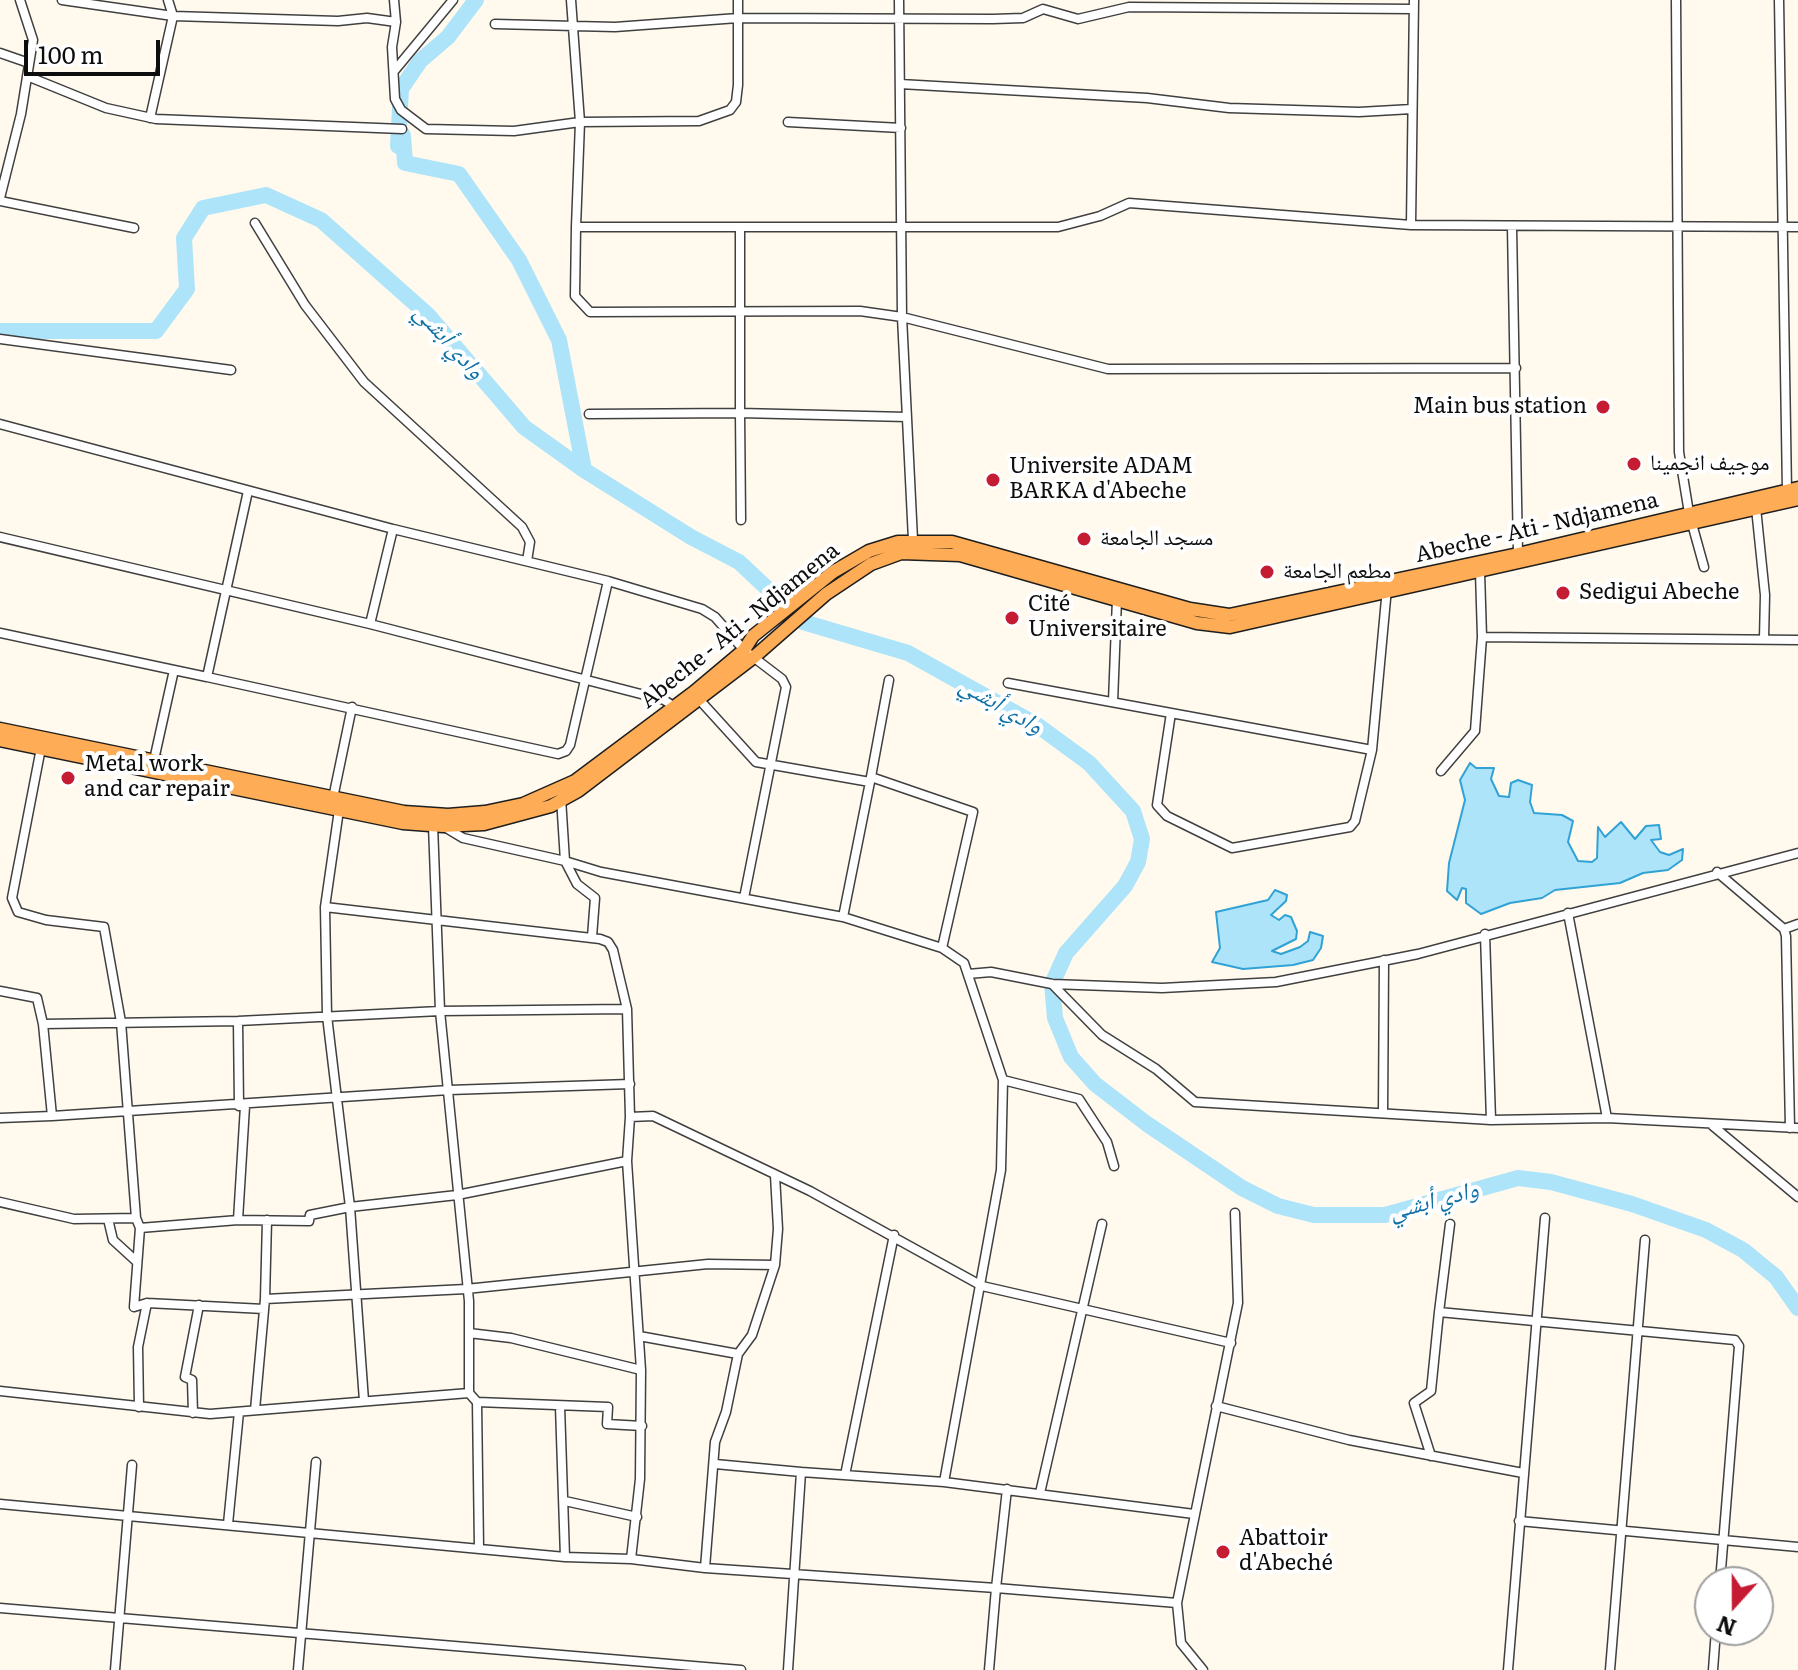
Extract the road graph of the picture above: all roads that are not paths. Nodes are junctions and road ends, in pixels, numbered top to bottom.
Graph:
1 (20, 0) edge
2 (62, 0) edge
3 (168, 0) edge
4 (394, 0) edge
5 (453, 0) edge
6 (571, 0) edge
7 (738, 0) edge
8 (899, 0) edge
9 (1676, 0) edge
10 (1779, 0) edge
11 (1304, 4) edge
12 (1044, 5) edge
13 (1414, 5) edge
14 (173, 16) junction
15 (738, 18) junction
16 (899, 19) junction
17 (396, 22) junction
18 (495, 24) dead end
19 (574, 26) junction
20 (0, 53) edge
21 (29, 63) junction
22 (394, 71) junction
23 (27, 76) junction
24 (900, 84) junction
25 (1412, 109) junction
26 (150, 118) junction
27 (580, 122) junction
28 (788, 122) dead end
29 (901, 128) junction
30 (402, 129) dead end
31 (0, 200) edge
32 (255, 223) dead end
33 (1411, 225) junction
34 (901, 226) junction
35 (576, 227) junction
36 (740, 227) junction
37 (1512, 227) junction
38 (1678, 227) junction
39 (1782, 227) junction
40 (1798, 227) edge
41 (134, 228) dead end
42 (740, 312) junction
43 (902, 317) junction
44 (0, 339) edge
45 (1516, 368) junction
46 (231, 370) dead end
47 (740, 413) junction
48 (589, 414) dead end
49 (907, 417) junction
50 (0, 424) edge
51 (1792, 490) edge
52 (248, 491) junction
53 (1798, 499) edge
54 (1756, 508) junction
55 (1690, 518) junction
56 (741, 520) dead end
57 (393, 529) junction
58 (0, 537) edge
59 (913, 540) junction
60 (1592, 542) junction
61 (1518, 554) junction
62 (527, 561) junction
63 (1704, 567) dead end
64 (833, 572) junction
65 (1480, 572) junction
66 (608, 581) junction
67 (840, 584) junction
68 (224, 588) junction
69 (1387, 588) junction
70 (1118, 594) junction
71 (370, 624) junction
72 (0, 633) edge
73 (1482, 637) junction
74 (1764, 639) junction
75 (1798, 640) edge
76 (754, 651) junction
77 (174, 670) junction
78 (207, 677) junction
79 (587, 679) junction
80 (889, 680) dead end
81 (1008, 683) dead end
82 (696, 696) junction
83 (1113, 702) junction
84 (352, 707) junction
85 (678, 708) junction
86 (1171, 713) junction
87 (0, 729) edge
88 (0, 740) edge
89 (41, 748) junction
90 (1372, 750) junction
91 (154, 760) junction
92 (770, 763) junction
93 (1441, 771) dead end
94 (200, 777) junction
95 (871, 779) junction
96 (560, 795) junction
97 (336, 804) junction
98 (438, 826) junction
99 (1798, 853) edge
100 (565, 861) junction
101 (1717, 872) junction
102 (744, 898) junction
103 (325, 907) junction
104 (1568, 913) junction
105 (843, 917) junction
106 (435, 921) junction
107 (1798, 924) edge
108 (1784, 929) junction
109 (1485, 934) junction
110 (592, 937) junction
111 (942, 948) junction
112 (1384, 960) junction
113 (968, 974) junction
114 (1052, 984) junction
115 (0, 991) edge
116 (627, 1009) junction
117 (440, 1011) junction
118 (327, 1016) junction
119 (238, 1021) junction
120 (121, 1022) junction
121 (43, 1024) junction
122 (1003, 1080) junction
123 (630, 1084) junction
124 (449, 1090) junction
125 (334, 1098) junction
126 (242, 1106) junction
127 (129, 1112) junction
128 (1383, 1113) junction
129 (52, 1116) junction
130 (630, 1117) junction
131 (0, 1118) edge
132 (1607, 1118) junction
133 (1491, 1120) junction
134 (1712, 1125) junction
135 (1794, 1128) edge
136 (627, 1161) junction
137 (1114, 1166) dead end
138 (775, 1175) junction
139 (457, 1195) junction
140 (1798, 1197) edge
141 (0, 1202) edge
142 (350, 1207) junction
143 (1235, 1213) dead end
144 (136, 1218) junction
145 (1545, 1218) dead end
146 (108, 1219) junction
147 (238, 1220) junction
148 (267, 1220) junction
149 (1102, 1224) dead end
150 (1450, 1224) dead end
151 (140, 1228) junction
152 (894, 1235) junction
153 (1645, 1240) dead end
154 (136, 1261) junction
155 (775, 1265) junction
156 (635, 1274) junction
157 (982, 1286) junction
158 (466, 1289) junction
159 (356, 1294) junction
160 (147, 1303) junction
161 (265, 1304) junction
162 (199, 1305) junction
163 (1081, 1311) junction
164 (1439, 1312) junction
165 (1535, 1321) junction
166 (1637, 1328) junction
167 (469, 1333) junction
168 (639, 1336) junction
169 (1231, 1343) junction
170 (738, 1354) junction
171 (641, 1370) junction
172 (0, 1391) edge
173 (469, 1393) junction
174 (364, 1401) junction
175 (477, 1402) junction
176 (560, 1406) junction
177 (1216, 1406) junction
178 (139, 1407) junction
179 (255, 1410) junction
180 (239, 1412) junction
181 (193, 1413) junction
182 (642, 1426) junction
183 (1431, 1456) junction
184 (316, 1462) dead end
185 (715, 1464) junction
186 (132, 1465) dead end
187 (801, 1472) junction
188 (1523, 1473) junction
189 (845, 1475) junction
190 (944, 1482) junction
191 (1007, 1489) junction
192 (1040, 1493) junction
193 (565, 1501) junction
194 (0, 1504) edge
195 (1194, 1514) junction
196 (128, 1516) junction
197 (637, 1517) junction
198 (1519, 1521) junction
199 (228, 1524) junction
200 (308, 1532) junction
201 (1619, 1532) junction
202 (1723, 1542) junction
203 (1798, 1547) edge
204 (479, 1548) junction
205 (565, 1557) junction
206 (631, 1559) junction
207 (1721, 1566) edge
208 (705, 1568) junction
209 (791, 1574) junction
210 (996, 1588) junction
211 (1177, 1603) junction
212 (0, 1608) edge
213 (120, 1616) junction
214 (300, 1634) junction
215 (1715, 1646) edge
216 (581, 1657) junction
217 (115, 1670) edge
218 (298, 1670) edge
219 (580, 1670) edge
220 (741, 1670) edge
221 (788, 1670) edge
222 (989, 1670) edge
223 (1203, 1670) edge
224 (1508, 1670) edge
225 (1610, 1670) edge
226 (1713, 1670) edge

1 - 21 street
2 - 14 street
3 - 14 street
4 - 17 street
5 - 22 street
6 - 19 street
7 - 15 street
8 - 16 street
9 - 38 street
10 - 39 street
11 - 12 street
11 - 13 street
12 - 16 street
13 - 25 street
14 - 17 street
14 - 26 street
15 - 16 street
15 - 19 street
15 - 27 street
16 - 24 street
17 - 22 street
18 - 19 street
19 - 27 street
20 - 21 street
21 - 23 street
22 - 27 street
23 - 26 street
23 - 31 street
24 - 25 street
24 - 29 street
25 - 33 street
26 - 30 street
27 - 35 street
28 - 29 street
29 - 34 street
31 - 41 street
32 - 62 street
33 - 34 street
33 - 37 street
34 - 36 street
34 - 43 street
35 - 36 street
35 - 42 street
36 - 42 street
37 - 38 street
37 - 45 street
38 - 39 street
38 - 55 street
39 - 40 street
39 - 51 street
42 - 43 street
42 - 47 street
43 - 45 street
43 - 49 street
44 - 46 street
45 - 61 street
47 - 48 street
47 - 49 street
47 - 56 street
49 - 59 street
50 - 52 street
51 - 55 highway, Abeche - Ati - Ndjamena
52 - 57 street
52 - 68 street
53 - 54 highway, Abeche - Ati - Ndjamena
54 - 55 highway, Abeche - Ati - Ndjamena
54 - 74 street
55 - 60 highway, Abeche - Ati - Ndjamena
55 - 63 street
57 - 62 street
57 - 71 street
58 - 68 street
59 - 64 highway, Abeche - Ati - Ndjamena
59 - 70 highway, Abeche - Ati - Ndjamena
60 - 61 highway, Abeche - Ati - Ndjamena
60 - 65 highway, Abeche - Ati - Ndjamena
61 - 69 highway, Abeche - Ati - Ndjamena
62 - 66 street
64 - 67 highway
64 - 76 highway, Abeche - Ati - Ndjamena
65 - 69 highway, Abeche - Ati - Ndjamena
65 - 73 street
66 - 76 street
66 - 79 street
67 - 70 highway, Abeche - Ati - Ndjamena
67 - 76 highway, Abeche - Ati - Ndjamena
68 - 71 street
68 - 78 street
69 - 70 highway, Abeche - Ati - Ndjamena
69 - 90 street
70 - 83 street
71 - 79 street
72 - 77 street
73 - 74 street
73 - 93 street
74 - 75 street
76 - 82 highway, Abeche - Ati - Ndjamena
76 - 92 street
77 - 78 street
77 - 91 street
78 - 84 street
79 - 84 street
79 - 85 street
80 - 95 street
81 - 83 street
82 - 85 highway, Abeche - Ati - Ndjamena
82 - 92 street
83 - 86 street
84 - 97 street
85 - 96 highway, Abeche - Ati - Ndjamena
86 - 90 street
86 - 90 street
87 - 91 highway, Abeche - Ati - Ndjamena
88 - 89 highway, Abeche - Ati - Ndjamena
89 - 94 highway, Abeche - Ati - Ndjamena
89 - 120 street
91 - 94 highway, Abeche - Ati - Ndjamena
92 - 95 street
92 - 102 street
94 - 97 highway, Abeche - Ati - Ndjamena
95 - 105 street
95 - 111 street
96 - 97 highway, Abeche - Ati - Ndjamena
96 - 98 highway, Abeche - Ati - Ndjamena
96 - 100 street
97 - 98 highway, Abeche - Ati - Ndjamena
97 - 103 street
98 - 100 street
98 - 106 street
99 - 101 street
100 - 102 street
100 - 110 street
101 - 104 street
101 - 108 street
102 - 105 street
103 - 106 street
103 - 118 street
104 - 109 street
104 - 132 street
105 - 111 street
106 - 110 street
106 - 117 street
107 - 108 street
108 - 135 street
109 - 112 street
109 - 133 street
110 - 116 street
111 - 113 street
112 - 114 street
112 - 128 street
113 - 114 street
113 - 122 street
114 - 128 street
115 - 121 street
116 - 117 street
116 - 123 street
117 - 118 street
117 - 124 street
118 - 119 street
118 - 125 street
119 - 120 street
119 - 126 street
120 - 121 street
120 - 127 street
121 - 129 street
122 - 137 street
122 - 157 street
123 - 124 street
123 - 130 street
124 - 125 street
124 - 139 street
125 - 126 street
125 - 142 street
126 - 127 street
126 - 147 street
127 - 129 street
127 - 144 street
128 - 133 street
129 - 131 street
130 - 136 street
130 - 138 street
132 - 133 street
132 - 134 street
134 - 135 street
134 - 140 street
136 - 139 street
136 - 156 street
138 - 152 street
138 - 155 street
139 - 142 street
139 - 158 street
141 - 146 street
142 - 148 street
142 - 159 street
143 - 169 street
144 - 146 street
144 - 151 street
145 - 165 street
146 - 154 street
147 - 148 street
147 - 151 street
148 - 161 street
149 - 163 street
150 - 164 street
151 - 154 street
152 - 157 street
152 - 189 street
153 - 166 street
154 - 160 street
155 - 156 street
155 - 170 street
156 - 158 street
156 - 168 street
157 - 163 street
157 - 190 street
158 - 159 street
158 - 167 street
159 - 161 street
159 - 174 street
160 - 162 street
160 - 178 street
161 - 162 street
161 - 179 street
162 - 181 street
163 - 169 street
163 - 192 street
164 - 165 street
164 - 183 street
165 - 166 street
165 - 188 street
166 - 201 street
166 - 202 street
167 - 171 street
167 - 173 street
168 - 170 street
168 - 171 street
169 - 177 street
170 - 185 street
171 - 182 street
172 - 178 street
173 - 174 street
173 - 175 street
174 - 179 street
175 - 176 street
175 - 204 street
176 - 182 street
176 - 193 street
177 - 183 street
177 - 195 street
178 - 181 street
179 - 180 street
180 - 181 street
180 - 199 street
182 - 197 street
183 - 188 street
184 - 200 street
185 - 187 street
185 - 208 street
186 - 196 street
187 - 189 street
187 - 209 street
188 - 198 street
189 - 190 street
190 - 191 street
191 - 192 street
191 - 210 street
192 - 195 street
193 - 197 street
193 - 205 street
194 - 196 street
195 - 211 street
196 - 199 street
196 - 213 street
197 - 206 street
198 - 201 street
198 - 224 street
199 - 200 street
200 - 204 street
200 - 214 street
201 - 202 street
201 - 225 street
202 - 203 street
202 - 207 street
204 - 205 street
205 - 206 street
206 - 208 street
208 - 209 street
209 - 210 street
209 - 221 street
210 - 211 street
210 - 222 street
211 - 223 street
212 - 213 street
213 - 214 street
213 - 217 street
214 - 216 street
214 - 218 street
215 - 226 street
216 - 219 street
216 - 220 street

